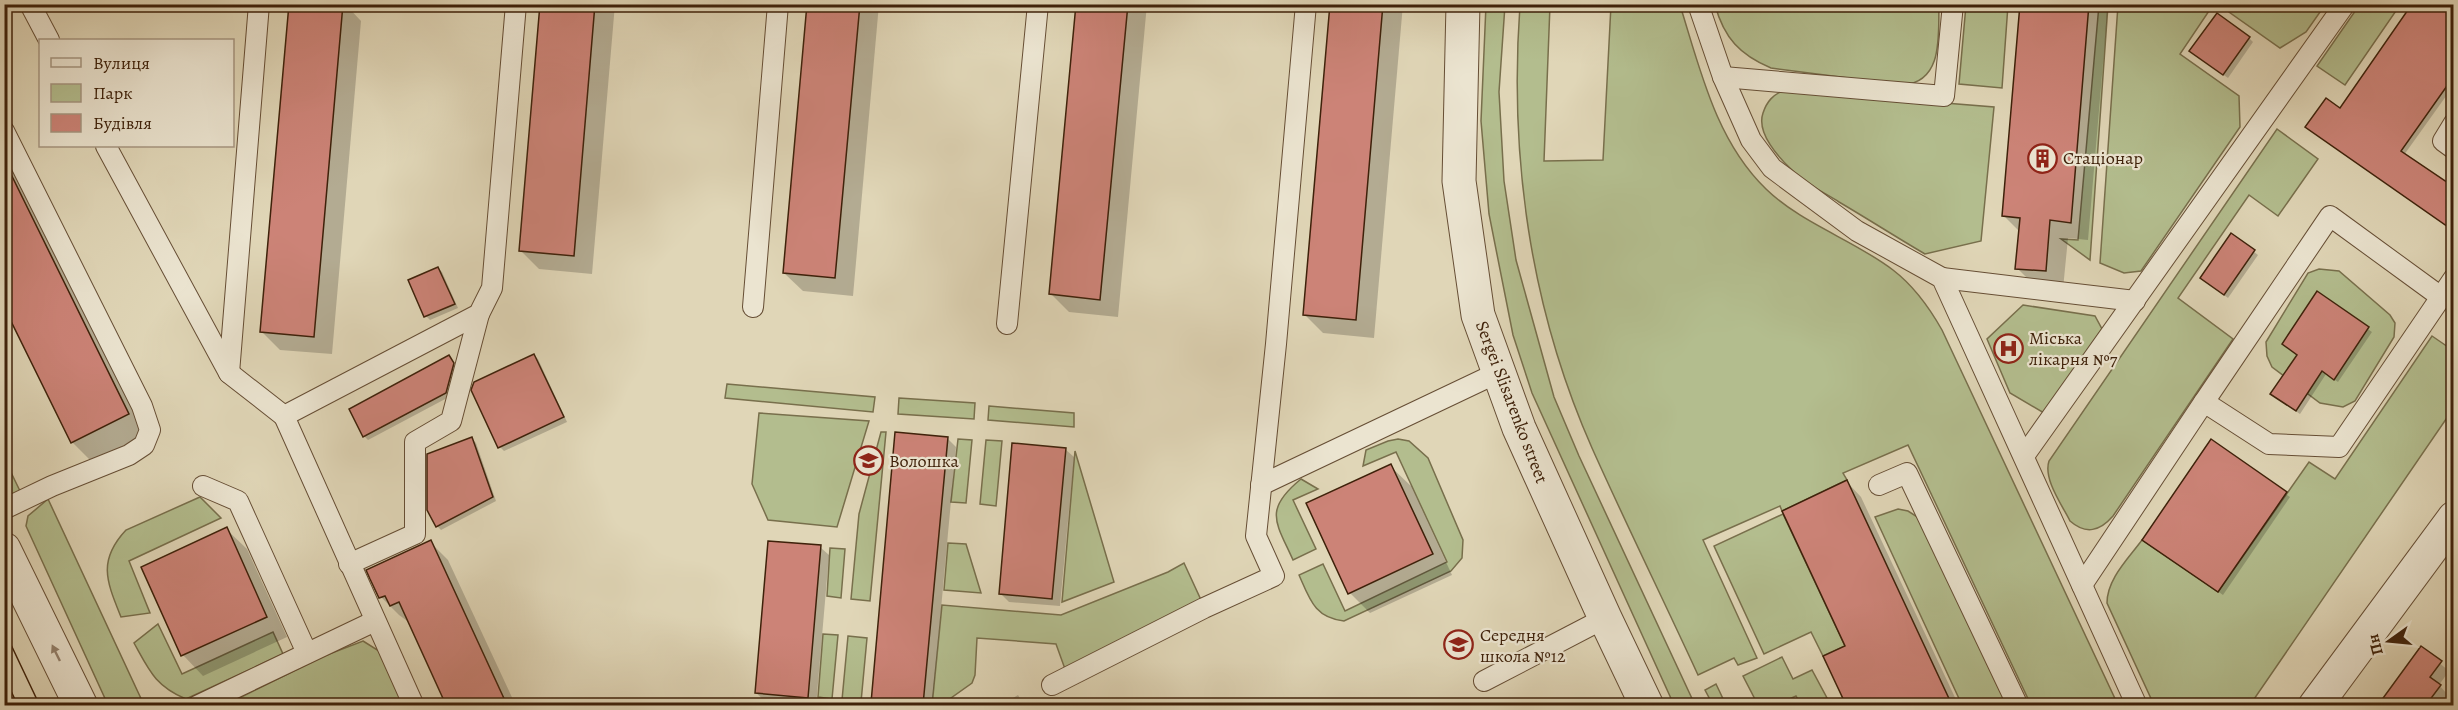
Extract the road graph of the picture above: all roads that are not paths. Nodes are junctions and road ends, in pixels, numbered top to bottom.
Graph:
1 (30, 4) edge
2 (259, 4) edge
3 (516, 4) edge
4 (778, 4) edge
5 (1038, 4) edge
6 (1306, 4) edge
7 (1463, 4) edge
8 (1698, 4) edge
9 (1953, 4) edge
10 (2345, 4) edge
11 (48, 39) edge
12 (1723, 76) junction
13 (2454, 123) edge
14 (4, 131) edge
15 (107, 147) edge
16 (2454, 149) edge
17 (1942, 278) junction
18 (2454, 278) edge
19 (2441, 297) junction
20 (2135, 301) junction
21 (753, 306) dead end
22 (479, 314) junction
23 (1007, 324) dead end
24 (229, 373) junction
25 (1497, 373) junction
26 (2204, 402) junction
27 (285, 416) junction
28 (2024, 456) junction
29 (1261, 485) junction
30 (1879, 485) dead end
31 (202, 486) dead end
32 (4, 509) edge
33 (2454, 518) edge
34 (4, 549) edge
35 (349, 564) junction
36 (2082, 585) junction
37 (1605, 618) junction
38 (375, 621) junction
39 (307, 653) junction
40 (1484, 681) dead end
41 (1052, 685) dead end
42 (81, 705) edge
43 (197, 705) edge
44 (414, 705) edge
45 (1647, 705) edge
46 (2018, 705) edge
47 (2137, 705) edge
48 (2315, 705) edge

1 - 11 lane
2 - 24 lane
3 - 22 lane
4 - 21 lane
5 - 23 lane
6 - 29 lane
7 - 25 street, Sergei Slisarenko street
8 - 12 lane
9 - 12 lane
10 - 20 lane
12 - 17 lane
13 - 16 lane
14 - 32 lane
15 - 24 lane
17 - 20 lane
17 - 28 lane
18 - 19 lane
19 - 26 lane
19 - 26 lane
20 - 28 lane
22 - 27 lane
22 - 35 lane
24 - 27 lane
25 - 29 lane
25 - 37 street, Sergei Slisarenko street
26 - 36 lane
27 - 35 lane
28 - 36 lane
29 - 41 lane
30 - 46 lane
31 - 39 lane
33 - 48 street
42 -> 34 street
35 - 38 lane
36 - 47 lane
37 - 40 lane
37 - 45 street, Sergei Slisarenko street
38 - 39 lane
38 - 44 lane
39 - 43 lane

